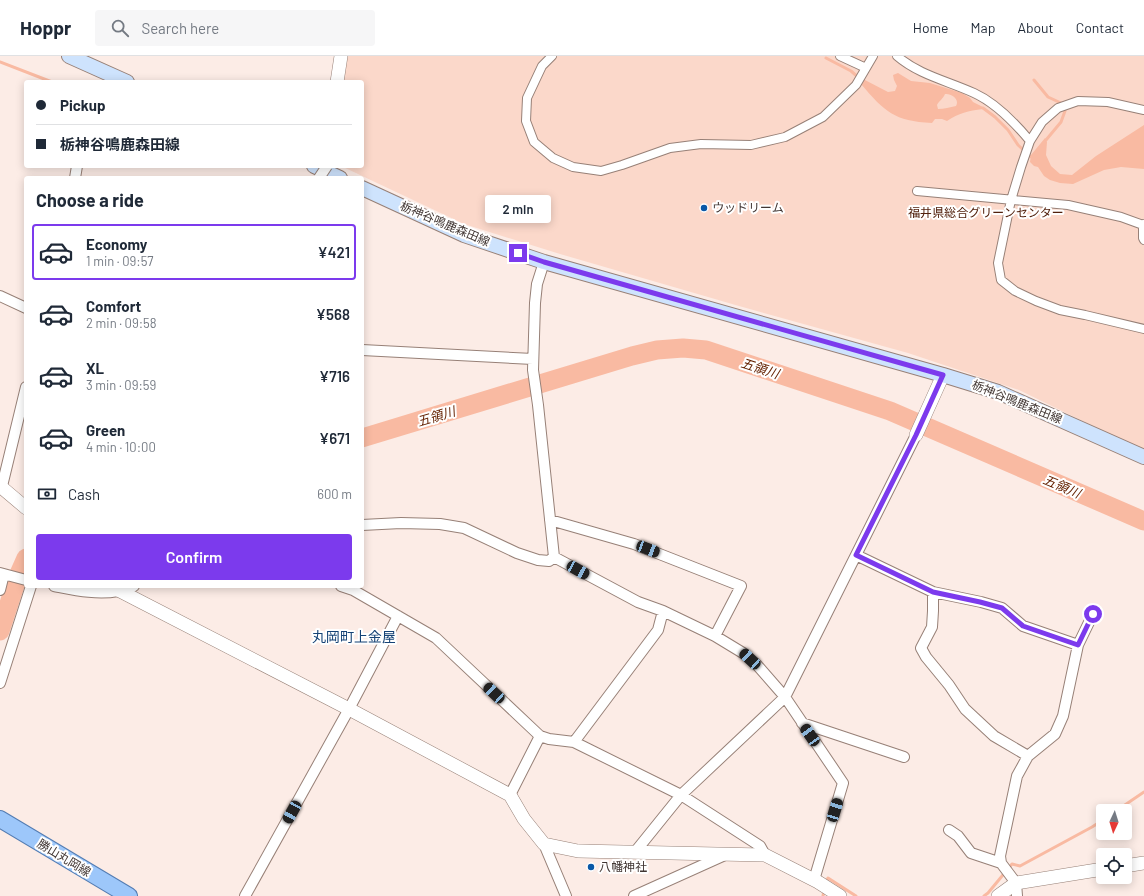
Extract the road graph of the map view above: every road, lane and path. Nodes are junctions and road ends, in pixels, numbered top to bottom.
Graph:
1 (69, 56) edge
2 (341, 56) edge
3 (552, 56) edge
4 (840, 56) edge
5 (873, 56) edge
6 (896, 56) edge
7 (866, 68) junction
8 (123, 80) edge
9 (337, 80) edge
10 (1144, 110) edge
11 (1030, 141) junction
12 (322, 169) edge
13 (336, 176) edge
14 (364, 189) edge
15 (917, 191) dead end
16 (1011, 200) junction
17 (1143, 224) edge
18 (1144, 240) edge
19 (544, 262) junction
20 (0, 296) edge
21 (24, 307) edge
22 (1144, 329) edge
23 (364, 350) edge
24 (533, 360) junction
25 (943, 375) junction
26 (24, 395) edge
27 (916, 435) joint
28 (1144, 457) edge
29 (1, 486) edge
30 (24, 506) edge
31 (550, 520) junction
32 (364, 525) edge
33 (856, 555) junction
34 (554, 556) junction
35 (2, 574) edge
36 (24, 580) edge
37 (30, 588) edge
38 (64, 588) edge
39 (117, 588) edge
40 (347, 588) edge
41 (0, 590) edge
42 (933, 592) junction
43 (663, 611) junction
44 (1093, 614) dead end
45 (398, 616) junction
46 (715, 636) junction
47 (1078, 645) junction
48 (0, 683) edge
49 (785, 697) junction
50 (349, 709) junction
51 (802, 723) junction
52 (540, 736) junction
53 (574, 742) junction
54 (1028, 756) junction
55 (904, 757) dead end
56 (510, 795) junction
57 (681, 795) junction
58 (0, 819) edge
59 (949, 830) dead end
60 (544, 844) junction
61 (635, 852) junction
62 (727, 854) junction
63 (765, 855) junction
64 (1001, 863) junction
65 (1144, 863) edge
66 (1132, 865) edge
67 (1096, 870) edge
68 (814, 880) junction
69 (1016, 883) junction
70 (129, 896) edge
71 (245, 896) edge
72 (566, 896) edge
73 (634, 896) edge
74 (840, 896) edge
75 (998, 896) edge
76 (1017, 896) edge

1 - 8 main road
2 - 9 street
3 - 7 street
4 - 7 street
5 - 7 street
6 - 11 street
10 - 11 street
11 - 16 street
12 - 13 main road
14 - 19 main road, 栃神谷鳴鹿森田線
15 - 16 street
16 - 17 street
16 - 22 street
17 - 18 street
19 - 24 street
19 - 25 main road, 栃神谷鳴鹿森田線
20 - 21 street
23 - 24 street
24 - 31 street
25 - 27 street
25 - 28 main road, 栃神谷鳴鹿森田線
26 - 29 street
27 - 33 street
29 - 30 street
31 - 34 street
31 - 46 street
32 - 34 street
33 - 42 street
33 - 49 street
34 - 43 street
35 - 36 street
35 - 41 street
37 - 48 street
38 - 39 street
39 - 50 street
40 - 45 street
42 - 47 street
42 - 54 street
43 - 46 street
43 - 53 street
44 - 47 street
45 - 50 street
45 - 52 street
46 - 49 street
47 - 54 street
49 - 51 street
49 - 57 street
50 - 56 street
50 - 71 street
51 - 55 street
51 - 68 street
52 - 53 street
52 - 56 street
53 - 57 street
54 - 64 street
56 - 60 street
57 - 61 street
57 - 63 street
58 - 70 main road, 勝山丸岡線
59 - 64 street
60 - 61 street
60 - 72 street
61 - 62 street
62 - 63 street
62 - 73 street
63 - 68 street
64 - 69 street
65 - 66 street
67 - 69 street
68 - 74 street
69 - 75 street
69 - 76 street

